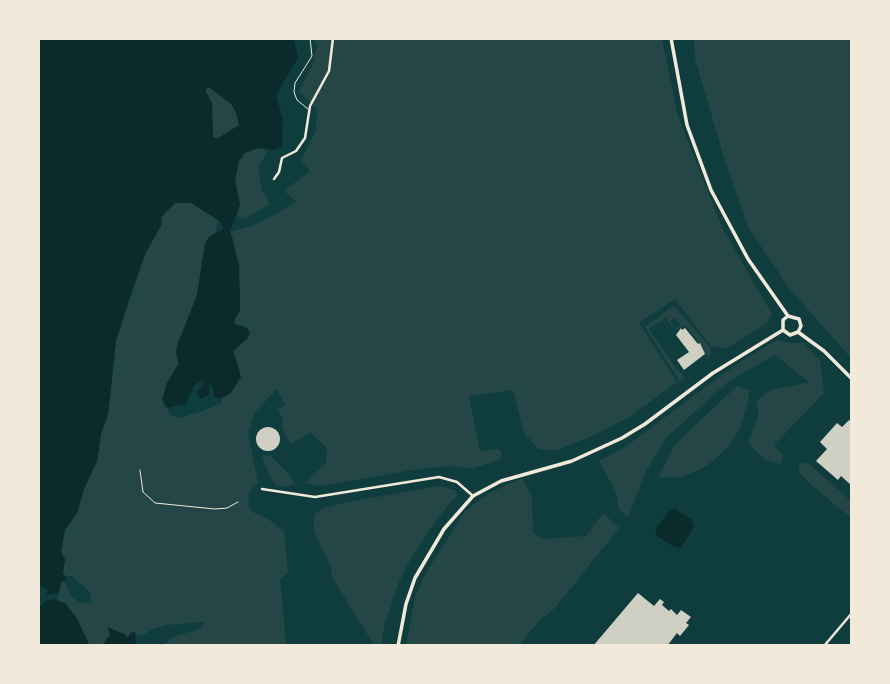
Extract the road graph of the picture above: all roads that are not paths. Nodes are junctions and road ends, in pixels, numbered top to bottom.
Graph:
1 (310, 38) edge
2 (333, 38) edge
3 (671, 38) edge
4 (310, 110) junction
5 (274, 178) dead end
6 (788, 316) junction
7 (783, 330) junction
8 (798, 332) junction
9 (852, 379) edge
10 (262, 489) dead end
11 (473, 496) junction
12 (852, 613) edge
13 (398, 646) edge
14 (824, 646) edge

1 - 4 lane
2 - 4 street
3 - 6 street
4 - 5 street
6 - 7 street
6 - 8 street
7 - 8 street
7 - 11 street
8 - 9 street
10 - 11 street
11 - 13 street
12 - 14 street

